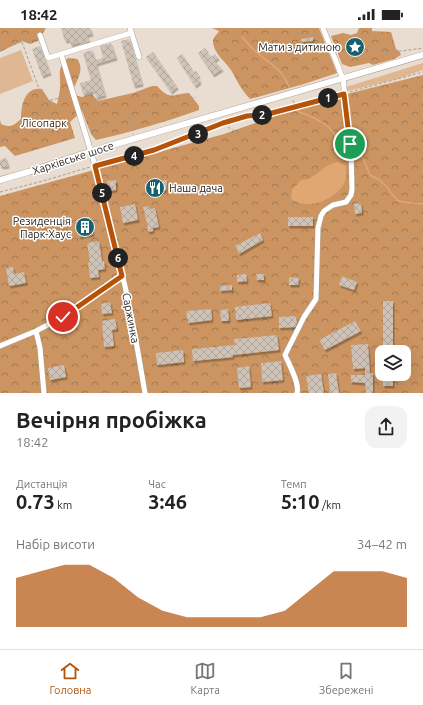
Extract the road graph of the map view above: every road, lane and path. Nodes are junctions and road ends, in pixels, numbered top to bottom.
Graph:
1 (323, 28) edge
2 (131, 31) edge
3 (293, 32) dead end
4 (40, 35) joint
5 (326, 36) junction
6 (22, 42) junction
7 (332, 44) dead end
8 (423, 48) edge
9 (0, 50) edge
10 (61, 54) junction
11 (423, 55) edge
12 (138, 57) dead end
13 (423, 72) edge
14 (343, 79) junction
15 (74, 94) junction
16 (344, 94) junction
17 (196, 97) dead end
18 (46, 108) junction
19 (423, 110) edge
20 (127, 114) dead end
21 (128, 118) junction
22 (223, 123) junction
23 (85, 130) junction
24 (134, 139) junction
25 (0, 141) edge
26 (350, 146) junction
27 (92, 151) junction
28 (95, 166) junction
29 (0, 180) edge
30 (0, 192) edge
31 (296, 208) dead end
32 (423, 231) edge
33 (385, 238) dead end
34 (423, 267) edge
35 (399, 275) dead end
36 (122, 276) junction
37 (36, 331) junction
38 (0, 346) edge
39 (44, 393) edge
40 (145, 393) edge
41 (296, 393) edge

1 - 5 street
2 - 10 street
2 - 12 street
3 - 5 path
4 - 6 path
4 - 10 street
5 - 14 street
6 - 9 path
6 - 18 path
7 - 8 path
10 - 15 street, Саржинка
11 - 14 main road, Харківське шосе
13 - 16 path
14 - 16 street
14 - 24 main road, Харківське шосе
15 - 18 path
15 - 23 street, Саржинка
16 - 22 path
16 - 26 street
17 - 21 path
18 - 25 path
19 - 26 path
20 - 21 path
21 - 23 path
21 - 24 path
22 - 28 path
22 - 31 path
23 - 27 street, Саржинка
24 - 27 main road, Харківське шосе
26 - 41 street
27 - 28 street, Саржинка
27 - 29 main road, Харківське шосе
28 - 30 path
28 - 36 street, Саржинка
32 - 33 path
34 - 35 path
36 - 37 street
36 - 40 street, Саржинка
37 - 38 street
37 - 39 street

